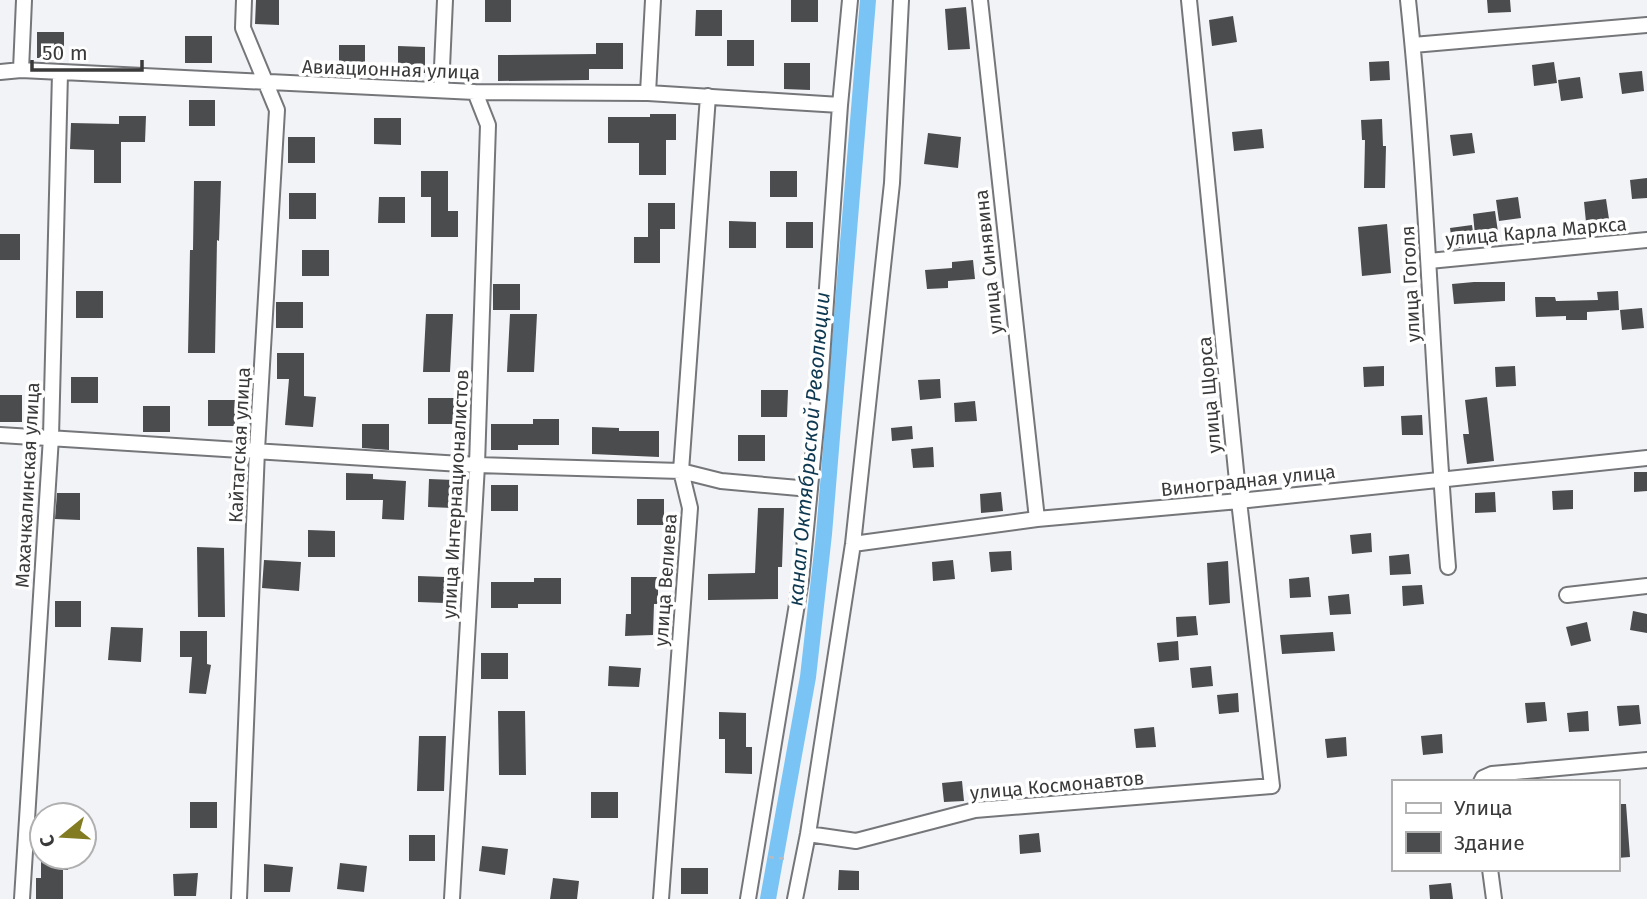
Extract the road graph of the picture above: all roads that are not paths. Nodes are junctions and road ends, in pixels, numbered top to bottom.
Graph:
1 (24, 0) edge
2 (244, 0) edge
3 (445, 0) edge
4 (653, 0) edge
5 (850, 0) edge
6 (901, 0) edge
7 (980, 0) edge
8 (1189, 0) edge
9 (1408, 0) edge
10 (1647, 25) edge
11 (1413, 45) junction
12 (21, 70) junction
13 (0, 72) edge
14 (60, 73) junction
15 (267, 83) junction
16 (441, 90) junction
17 (475, 92) junction
18 (648, 93) junction
19 (708, 96) junction
20 (841, 105) junction
21 (1647, 240) edge
22 (1429, 261) junction
23 (0, 435) edge
24 (51, 437) junction
25 (257, 450) junction
26 (1647, 458) edge
27 (477, 465) junction
28 (681, 471) junction
29 (1441, 479) junction
30 (810, 489) junction
31 (1239, 500) junction
32 (1037, 519) junction
33 (853, 544) junction
34 (1448, 567) dead end
35 (1647, 586) edge
36 (1567, 595) dead end
37 (1647, 760) edge
38 (1486, 778) edge
39 (1272, 786) joint
40 (807, 834) junction
41 (1490, 871) edge
42 (22, 899) edge
43 (239, 899) edge
44 (452, 899) edge
45 (661, 899) edge
46 (748, 899) edge
47 (795, 899) edge
48 (1494, 899) edge

1 - 12 street
2 - 15 street, Кайтагская улица
3 - 16 street
4 - 18 street
5 - 20 street
6 - 33 street
7 - 32 street, улица Синявина
8 - 31 street, улица Щорса
9 - 11 street, улица Гоголя
10 - 11 street
11 - 22 street, улица Гоголя
12 - 13 street, Авиационная улица
12 - 14 street, Авиационная улица
14 - 15 street, Авиационная улица
14 - 24 street, Махачкалинская улица
15 - 16 street, Авиационная улица
15 - 25 street, Кайтагская улица
16 - 17 street, Авиационная улица
17 - 18 street, Авиационная улица
17 - 27 street, улица Интернационалистов
18 - 19 street, Авиационная улица
19 - 20 street, Авиационная улица
19 - 28 street, улица Велиева
20 - 30 street
21 - 22 street, улица Карла Маркса
22 - 29 street, улица Гоголя
23 - 24 street
24 - 25 street
24 - 42 street, Махачкалинская улица
25 - 27 street
25 - 43 street, Кайтагская улица
26 - 29 street, Виноградная улица
27 - 28 street
27 - 44 street, улица Интернационалистов
28 - 30 street
28 - 45 street, улица Велиева
29 - 31 street, Виноградная улица
29 - 34 street, улица Гоголя
30 - 46 street
31 - 32 street, Виноградная улица
31 - 39 street, улица Щорса
32 - 33 street, Виноградная улица
33 - 40 street
35 - 36 street
37 - 38 street
39 - 40 street, улица Космонавтов
40 - 47 street
41 - 48 street

